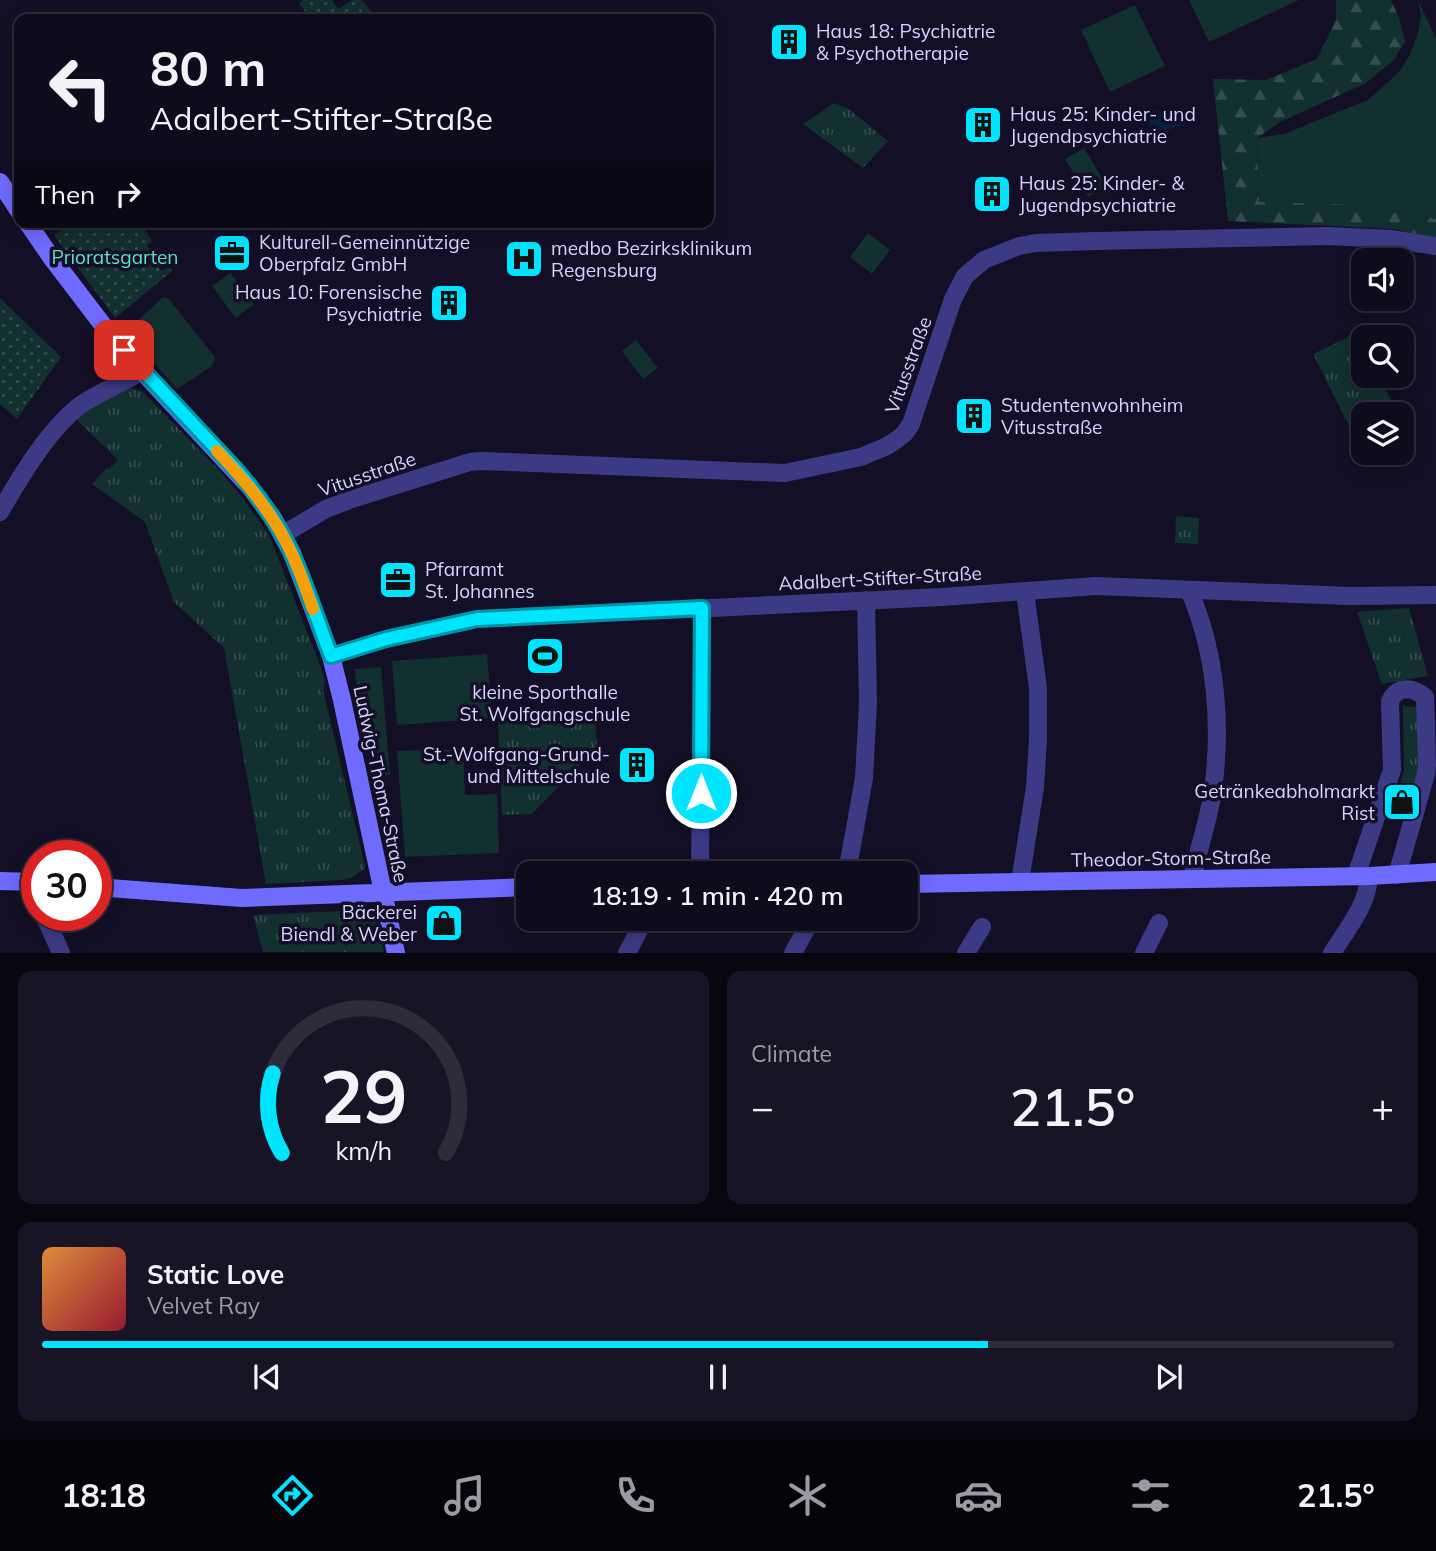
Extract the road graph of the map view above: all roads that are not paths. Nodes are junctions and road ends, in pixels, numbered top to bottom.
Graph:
1 (0, 182) edge
2 (14, 203) edge
3 (31, 228) edge
4 (1436, 246) edge
5 (142, 372) junction
6 (0, 512) edge
7 (282, 536) junction
8 (1189, 590) junction
9 (1025, 592) junction
10 (1436, 595) edge
11 (866, 600) junction
12 (702, 608) junction
13 (331, 656) junction
14 (700, 861) edge
15 (849, 861) edge
16 (1436, 872) edge
17 (1397, 875) junction
18 (1363, 876) junction
19 (1192, 879) junction
20 (0, 881) edge
21 (21, 881) edge
22 (1020, 882) junction
23 (918, 884) edge
24 (112, 888) edge
25 (516, 888) edge
26 (383, 894) junction
27 (1159, 923) dead end
28 (982, 927) dead end
29 (51, 931) edge
30 (639, 931) edge
31 (805, 931) edge
32 (61, 953) edge
33 (396, 953) edge
34 (628, 953) edge
35 (793, 953) edge
36 (966, 953) edge
37 (1144, 953) edge
38 (1332, 953) edge

1 - 2 street
3 - 5 street, Ludwig-Thoma-Straße
4 - 7 street, Vitusstraße
5 - 6 street
5 - 7 street, Ludwig-Thoma-Straße
7 - 13 street, Ludwig-Thoma-Straße
8 - 9 street, Adalbert-Stifter-Straße
8 - 10 street, Adalbert-Stifter-Straße
8 - 19 street
9 - 11 street, Adalbert-Stifter-Straße
9 - 22 street
11 - 12 street, Adalbert-Stifter-Straße
11 - 15 street
12 - 13 street, Adalbert-Stifter-Straße
12 - 14 street
13 - 26 street, Ludwig-Thoma-Straße
16 - 17 street, Theodor-Storm-Straße
17 - 18 street, Theodor-Storm-Straße
17 - 18 street
18 - 19 street, Theodor-Storm-Straße
18 - 38 street
19 - 22 street, Theodor-Storm-Straße
20 - 21 street
22 - 23 street, Theodor-Storm-Straße
24 - 26 street
25 - 26 street
26 - 33 street, Ludwig-Thoma-Straße
27 - 37 street
28 - 36 street
29 - 32 street
30 - 34 street
31 - 35 street

